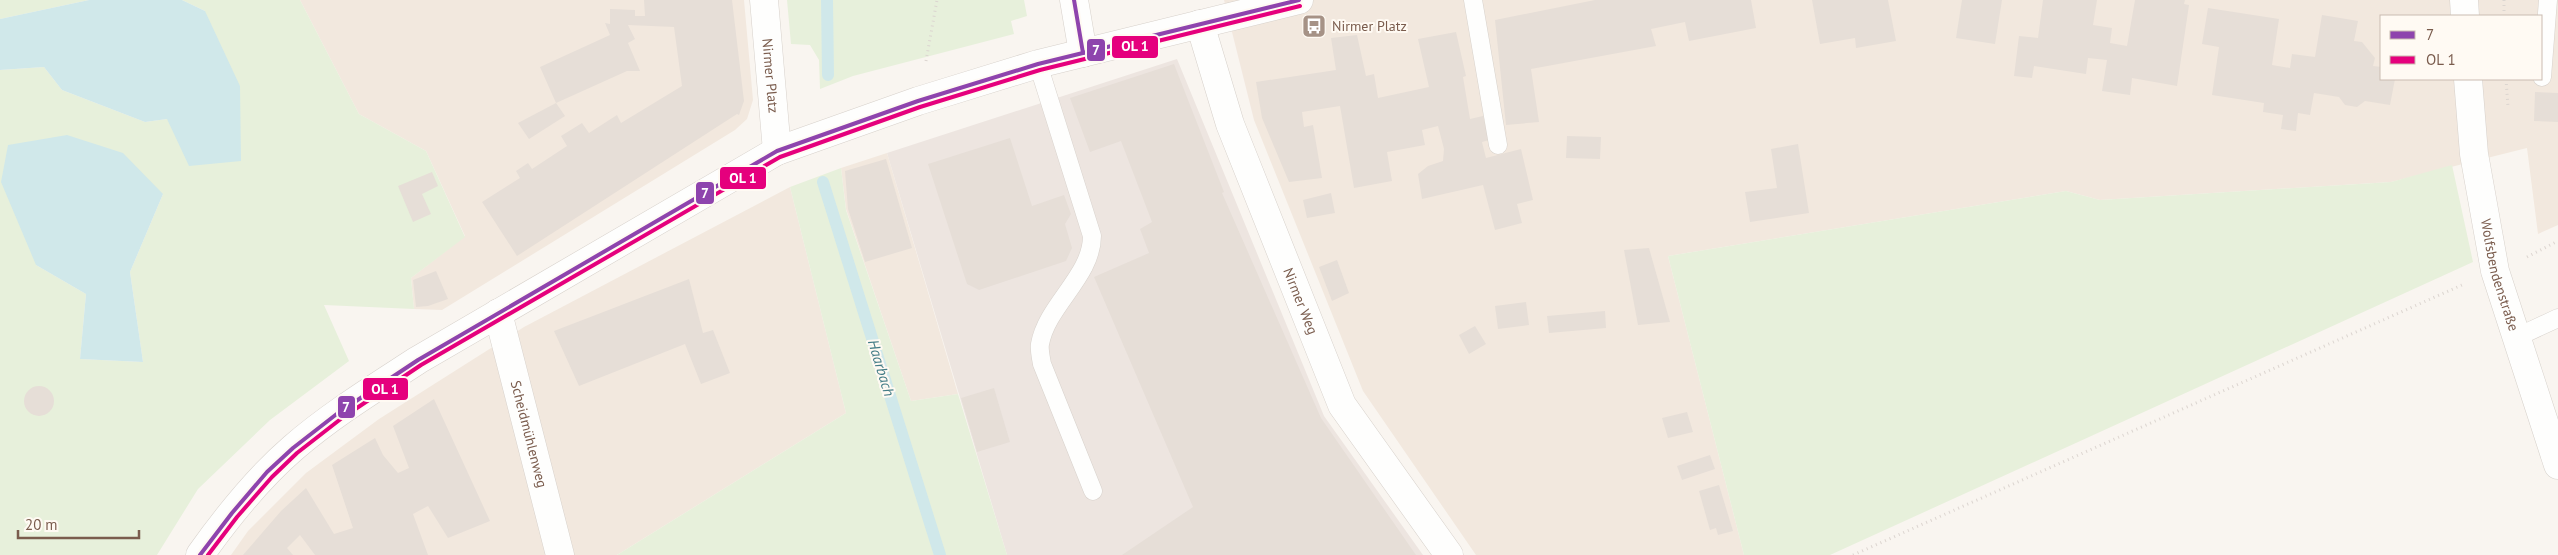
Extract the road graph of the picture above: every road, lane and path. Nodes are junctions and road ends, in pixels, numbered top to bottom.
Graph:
1 (764, 0) edge
2 (937, 0) edge
3 (1074, 0) edge
4 (1299, 0) edge
5 (1474, 0) edge
6 (2464, 0) edge
7 (2504, 0) edge
8 (2548, 0) edge
9 (2465, 15) edge
10 (2504, 15) edge
11 (1200, 24) junction
12 (1084, 54) junction
13 (1038, 64) junction
14 (2543, 64) edge
15 (2468, 80) edge
16 (918, 100) junction
17 (1498, 145) dead end
18 (777, 151) junction
19 (2558, 241) edge
20 (2495, 271) junction
21 (498, 313) junction
22 (2558, 318) edge
23 (2515, 338) junction
24 (2558, 465) edge
25 (1093, 491) dead end
26 (200, 555) edge
27 (560, 555) edge
28 (1449, 555) edge
29 (1853, 555) edge

1 - 18 street, Nirmer Platz
2 - 16 path
3 - 12 street
4 - 11 street
5 - 17 lane
6 - 9 street
7 - 10 path
8 - 14 lane
11 - 12 street
11 - 28 street, Nirmer Weg
12 - 13 street
13 - 16 street
13 - 25 lane
15 - 20 street, Wolfsbendenstraße
16 - 18 street
18 - 21 street
19 - 20 path
20 - 23 street, Wolfsbendenstraße
20 - 29 path
21 - 26 street
21 - 27 street, Scheidmühlenweg
22 - 23 lane
23 - 24 street, Wolfsbendenstraße

